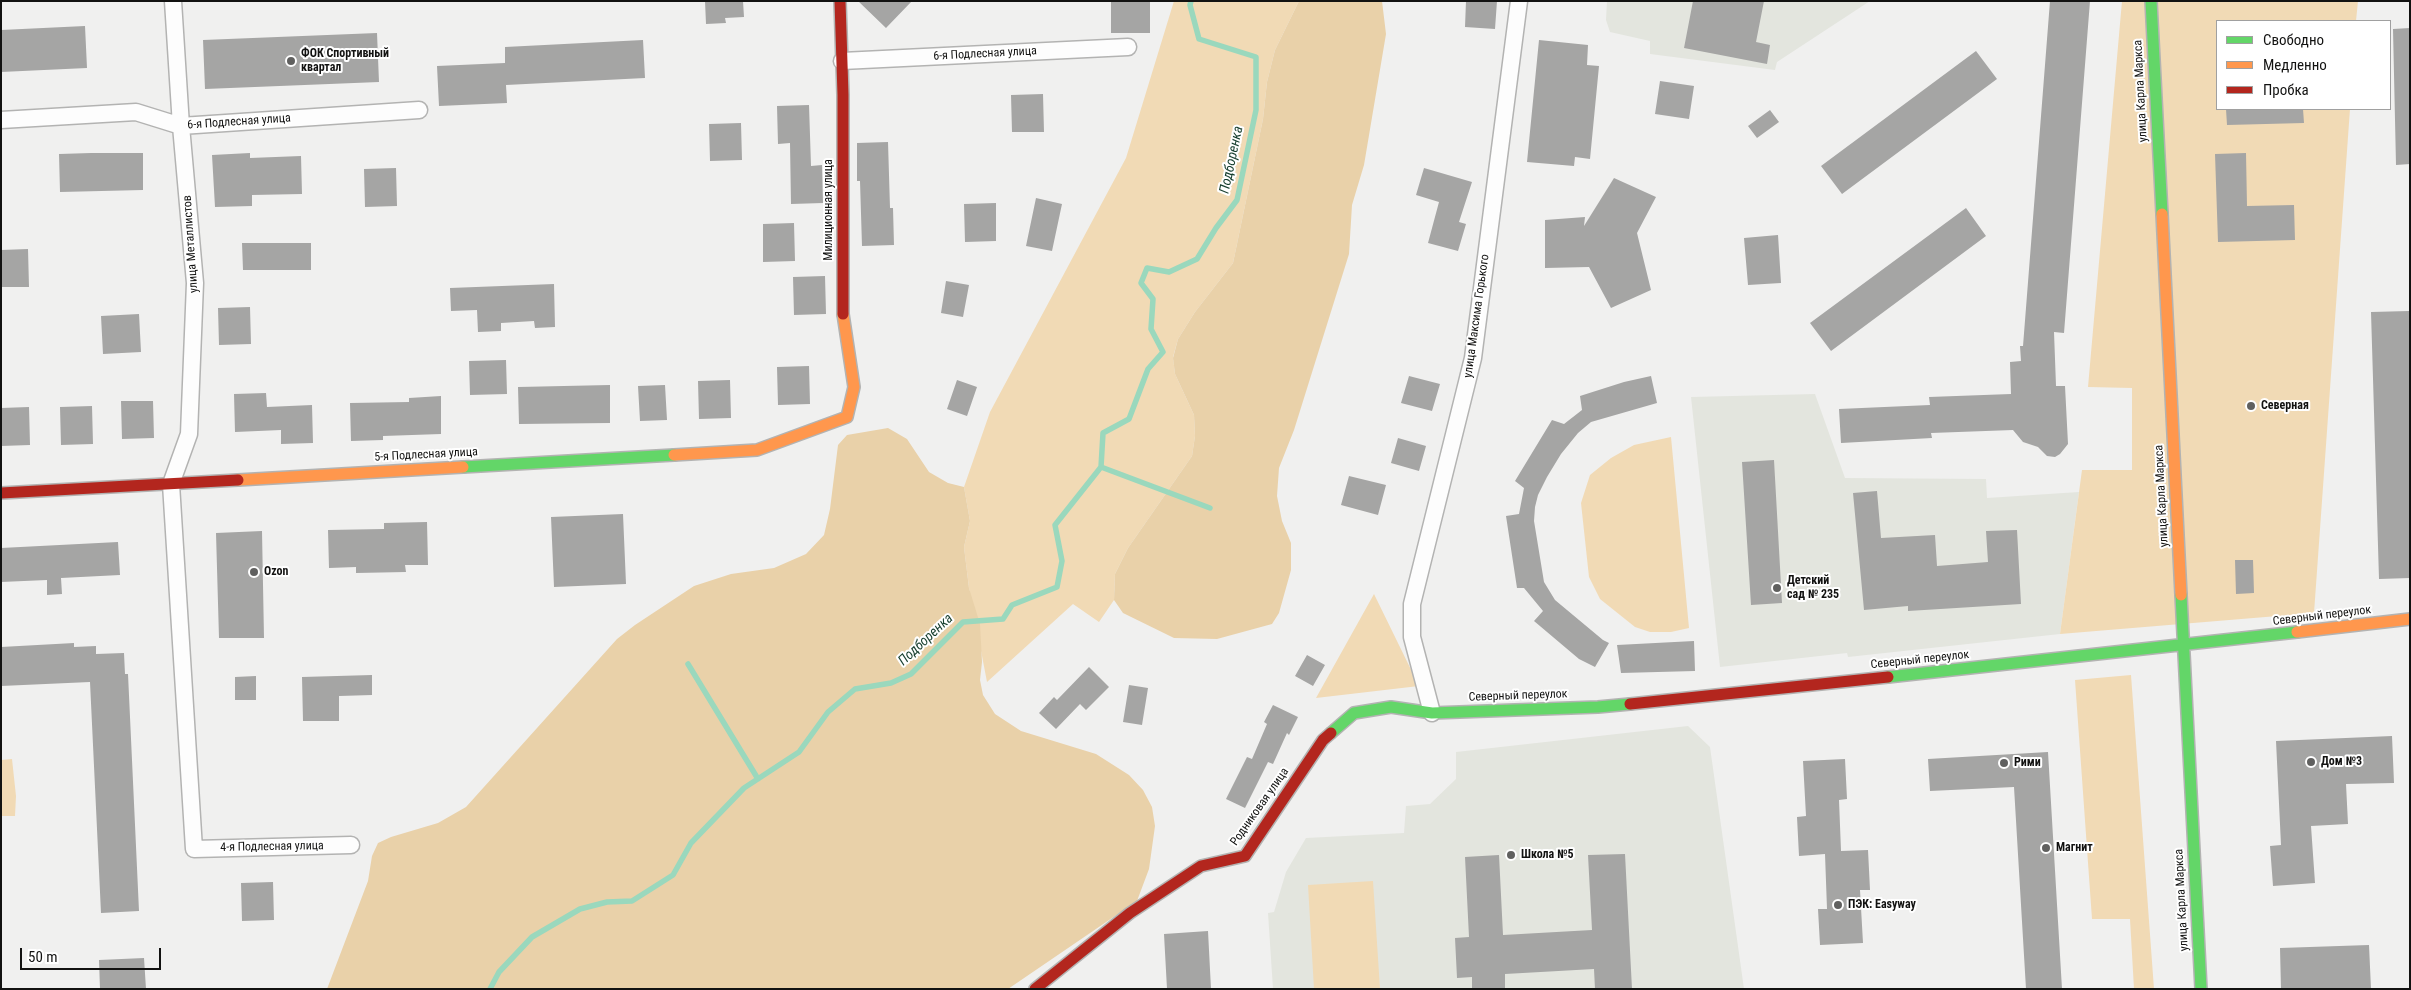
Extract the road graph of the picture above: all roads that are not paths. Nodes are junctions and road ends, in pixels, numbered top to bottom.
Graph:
1 (173, 1) edge
2 (840, 1) edge
3 (1518, 1) edge
4 (2151, 1) edge
5 (1128, 47) dead end
6 (842, 61) junction
7 (418, 110) dead end
8 (1, 120) edge
9 (181, 126) junction
10 (847, 416) joint
11 (171, 484) junction
12 (1, 493) edge
13 (2410, 620) edge
14 (2182, 646) junction
15 (1432, 713) junction
16 (351, 845) dead end
17 (1035, 989) edge
18 (2201, 989) edge

1 - 9 street, улица Металлистов
2 - 6 street, Милиционная улица
3 - 15 street, улица Максима Горького
4 - 14 street, улица Карла Маркса
5 - 6 street, 6-я Подлесная улица
6 - 10 street, Милиционная улица
7 - 9 street, 6-я Подлесная улица
8 - 9 street, 6-я Подлесная улица
9 - 11 street, улица Металлистов
10 - 11 street, 5-я Подлесная улица
11 - 12 street, 5-я Подлесная улица
11 - 16 street, 4-я Подлесная улица
13 - 14 street, Северный переулок
14 - 15 street, Северный переулок
14 - 18 street, улица Карла Маркса
15 - 17 street, Родниковая улица

